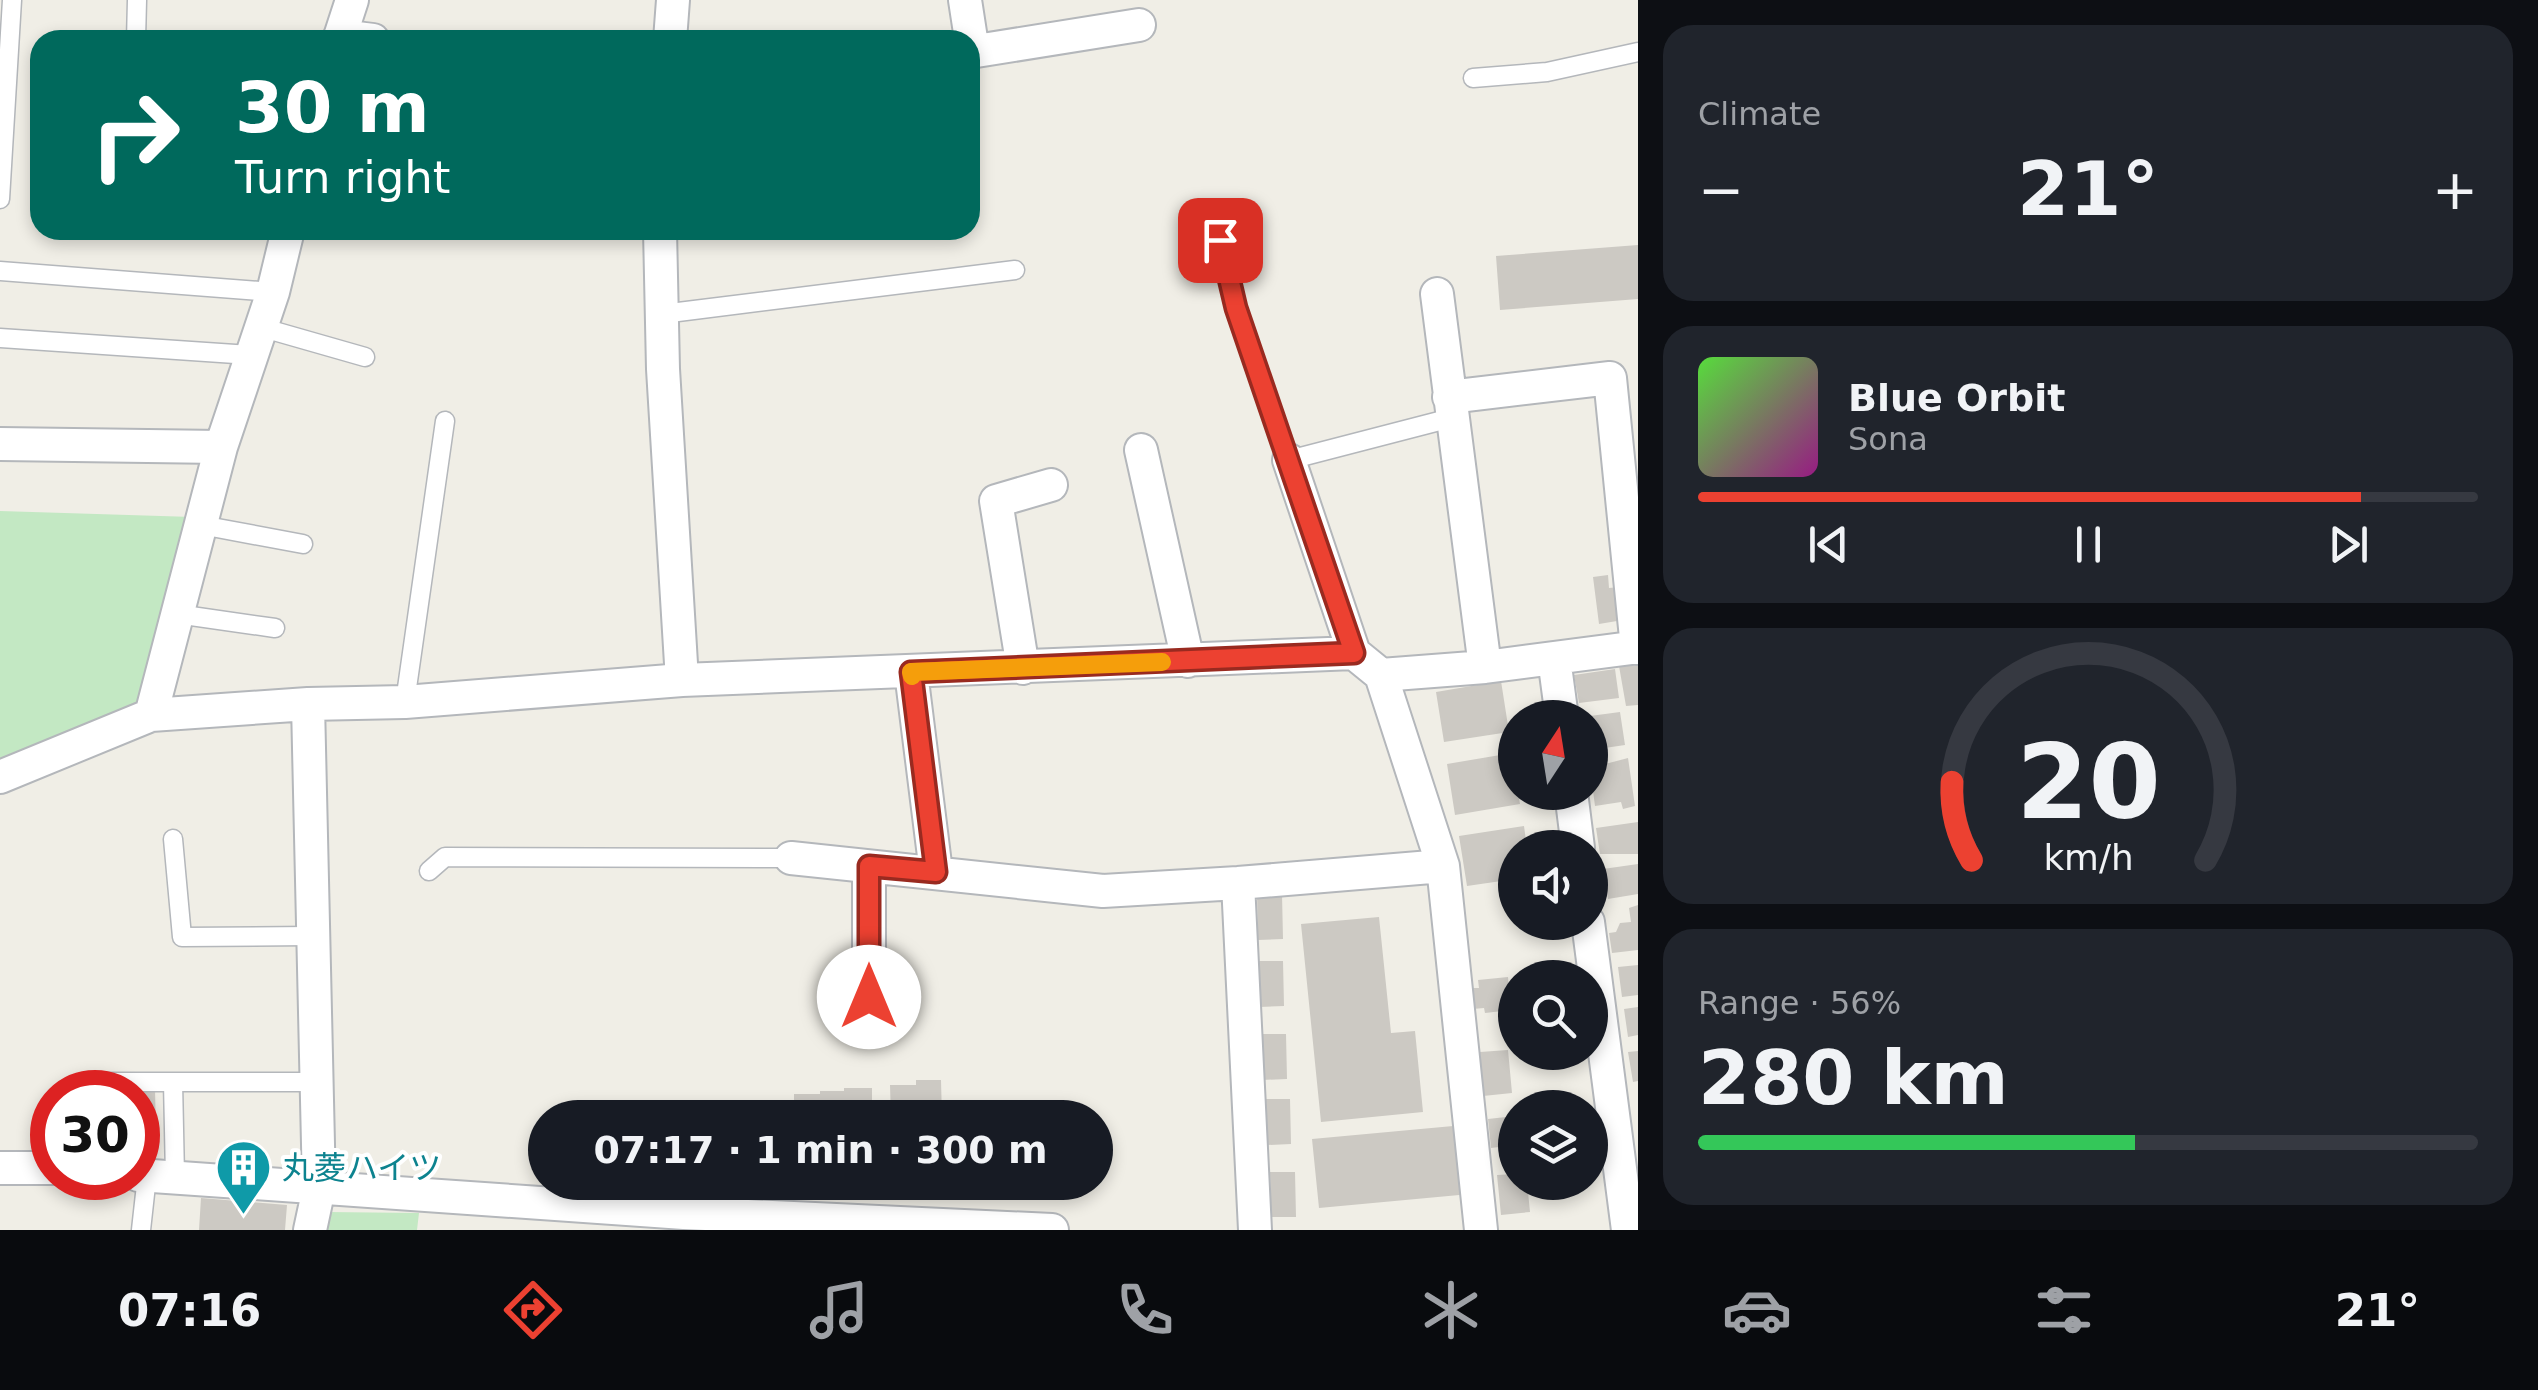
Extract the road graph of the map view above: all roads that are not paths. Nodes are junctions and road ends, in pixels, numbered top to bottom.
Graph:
1 (12, 0) edge
2 (137, 0) edge
3 (352, 0) edge
4 (673, 0) edge
5 (965, 0) edge
6 (1139, 25) dead end
7 (136, 30) edge
8 (342, 30) edge
9 (671, 30) edge
10 (968, 30) edge
11 (980, 51) edge
12 (1638, 52) edge
13 (1473, 78) dead end
14 (0, 199) edge
15 (286, 240) edge
16 (660, 240) edge
17 (1220, 240) dead end
18 (0, 270) edge
19 (1015, 270) dead end
20 (273, 292) junction
21 (1437, 294) dead end
22 (662, 314) junction
23 (0, 338) edge
24 (255, 341) junction
25 (365, 357) dead end
26 (1450, 407) junction
27 (445, 421) dead end
28 (0, 444) edge
29 (221, 446) junction
30 (1141, 450) dead end
31 (1289, 460) junction
32 (1051, 484) dead end
33 (200, 525) junction
34 (303, 544) dead end
35 (177, 614) junction
36 (276, 628) dead end
37 (1637, 648) edge
38 (1354, 653) junction
39 (1554, 658) junction
40 (1188, 660) junction
41 (1485, 666) junction
42 (1023, 668) junction
43 (911, 672) junction
44 (1381, 675) junction
45 (682, 680) junction
46 (1560, 700) edge
47 (405, 702) junction
48 (308, 704) junction
49 (151, 716) junction
50 (0, 777) edge
51 (173, 839) dead end
52 (791, 858) joint
53 (869, 866) junction
54 (1443, 866) junction
55 (429, 871) dead end
56 (936, 872) junction
57 (1238, 884) junction
58 (312, 936) junction
59 (1590, 940) edge
60 (869, 1030) dead end
61 (160, 1082) edge
62 (174, 1082) junction
63 (316, 1082) junction
64 (160, 1145) edge
65 (0, 1168) edge
66 (30, 1168) edge
67 (160, 1177) edge
68 (318, 1188) junction
69 (148, 1200) edge
70 (576, 1218) edge
71 (682, 1221) edge
72 (997, 1229) edge
73 (141, 1230) edge
74 (310, 1230) edge
75 (1052, 1230) edge
76 (1255, 1230) edge
77 (1481, 1230) edge
78 (1628, 1230) edge

1 - 14 lane
2 - 7 lane
3 - 8 street
4 - 9 street
5 - 10 street
6 - 11 street
12 - 13 lane
15 - 20 street
16 - 22 street
17 - 31 lane
18 - 20 lane
19 - 22 lane
20 - 24 street
21 - 26 street
22 - 45 street
23 - 24 lane
24 - 25 lane
24 - 29 street
26 - 31 lane
26 - 37 street
26 - 41 street
27 - 47 lane
28 - 29 street
29 - 33 street
30 - 40 street
31 - 38 street
32 - 42 street
33 - 34 lane
33 - 35 street
35 - 36 lane
35 - 49 street
37 - 39 street
38 - 40 street
38 - 44 street
39 - 41 street
39 - 46 street
40 - 42 street
41 - 44 street
42 - 43 street
43 - 45 street
43 - 56 street
44 - 54 street
45 - 47 street
47 - 48 street
48 - 49 street
48 - 58 street
49 - 50 street
51 - 58 lane
52 - 53 street
52 - 55 lane
53 - 56 street
53 - 60 street
54 - 57 street
54 - 77 street
56 - 57 street
57 - 76 street
58 - 63 street
59 - 78 street
61 - 62 lane
62 - 63 lane
62 - 64 lane
63 - 68 street
65 - 66 street
67 - 68 street
68 - 70 street
68 - 74 street
69 - 73 lane
70 - 71 street
71 - 72 street
72 - 75 street

